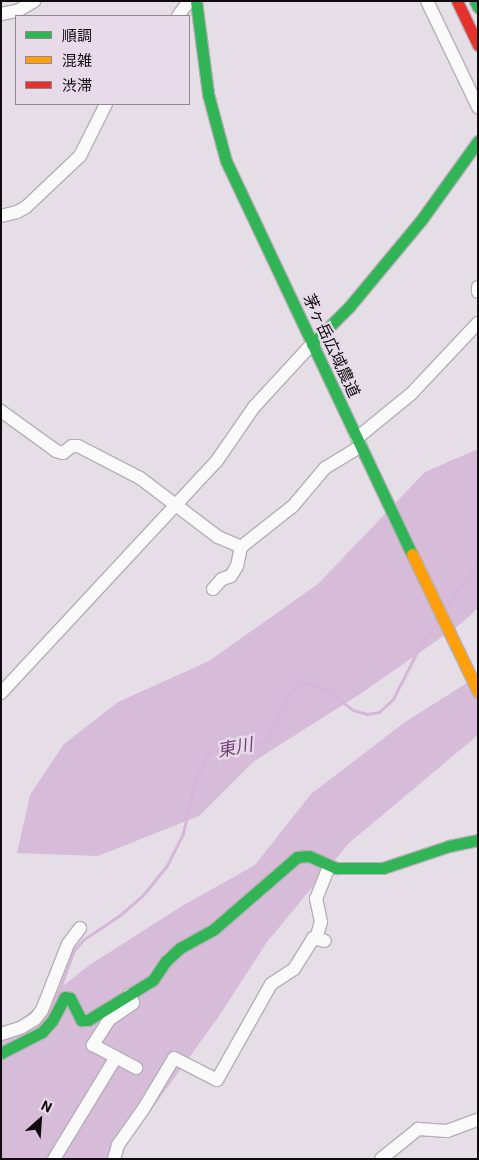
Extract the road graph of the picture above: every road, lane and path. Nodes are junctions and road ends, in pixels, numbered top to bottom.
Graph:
1 (34, 1) edge
2 (189, 1) edge
3 (196, 1) edge
4 (427, 1) edge
5 (457, 1) edge
6 (475, 1) edge
7 (478, 7) edge
8 (1, 14) edge
9 (179, 15) edge
10 (478, 45) edge
11 (106, 105) edge
12 (478, 107) edge
13 (478, 141) edge
14 (1, 216) edge
15 (478, 287) edge
16 (478, 292) edge
17 (478, 323) edge
18 (312, 344) junction
19 (1, 412) edge
20 (359, 442) junction
21 (177, 504) junction
22 (241, 547) junction
23 (214, 589) dead end
24 (478, 692) edge
25 (1, 693) edge
26 (478, 840) edge
27 (329, 866) junction
28 (80, 928) dead end
29 (129, 995) junction
30 (1, 1034) edge
31 (1, 1053) edge
32 (116, 1057) junction
33 (136, 1068) dead end
34 (478, 1120) edge
35 (54, 1159) edge
36 (114, 1159) edge
37 (381, 1159) edge

1 - 8 street
2 - 9 street
3 - 18 main road, 茅ヶ岳広域農道
4 - 12 street
5 - 10 main road
6 - 7 main road
11 - 14 street
13 - 18 main road
15 - 16 street
17 - 20 street
18 - 20 main road, 茅ヶ岳広域農道
18 - 21 street
19 - 21 street
20 - 22 street
20 - 24 main road, 茅ヶ岳広域農道
21 - 22 street
21 - 25 street
22 - 23 street
26 - 27 main road
27 - 29 main road
27 - 36 street
28 - 30 street
29 - 31 main road
29 - 32 street
32 - 33 street
32 - 35 street
34 - 37 street

